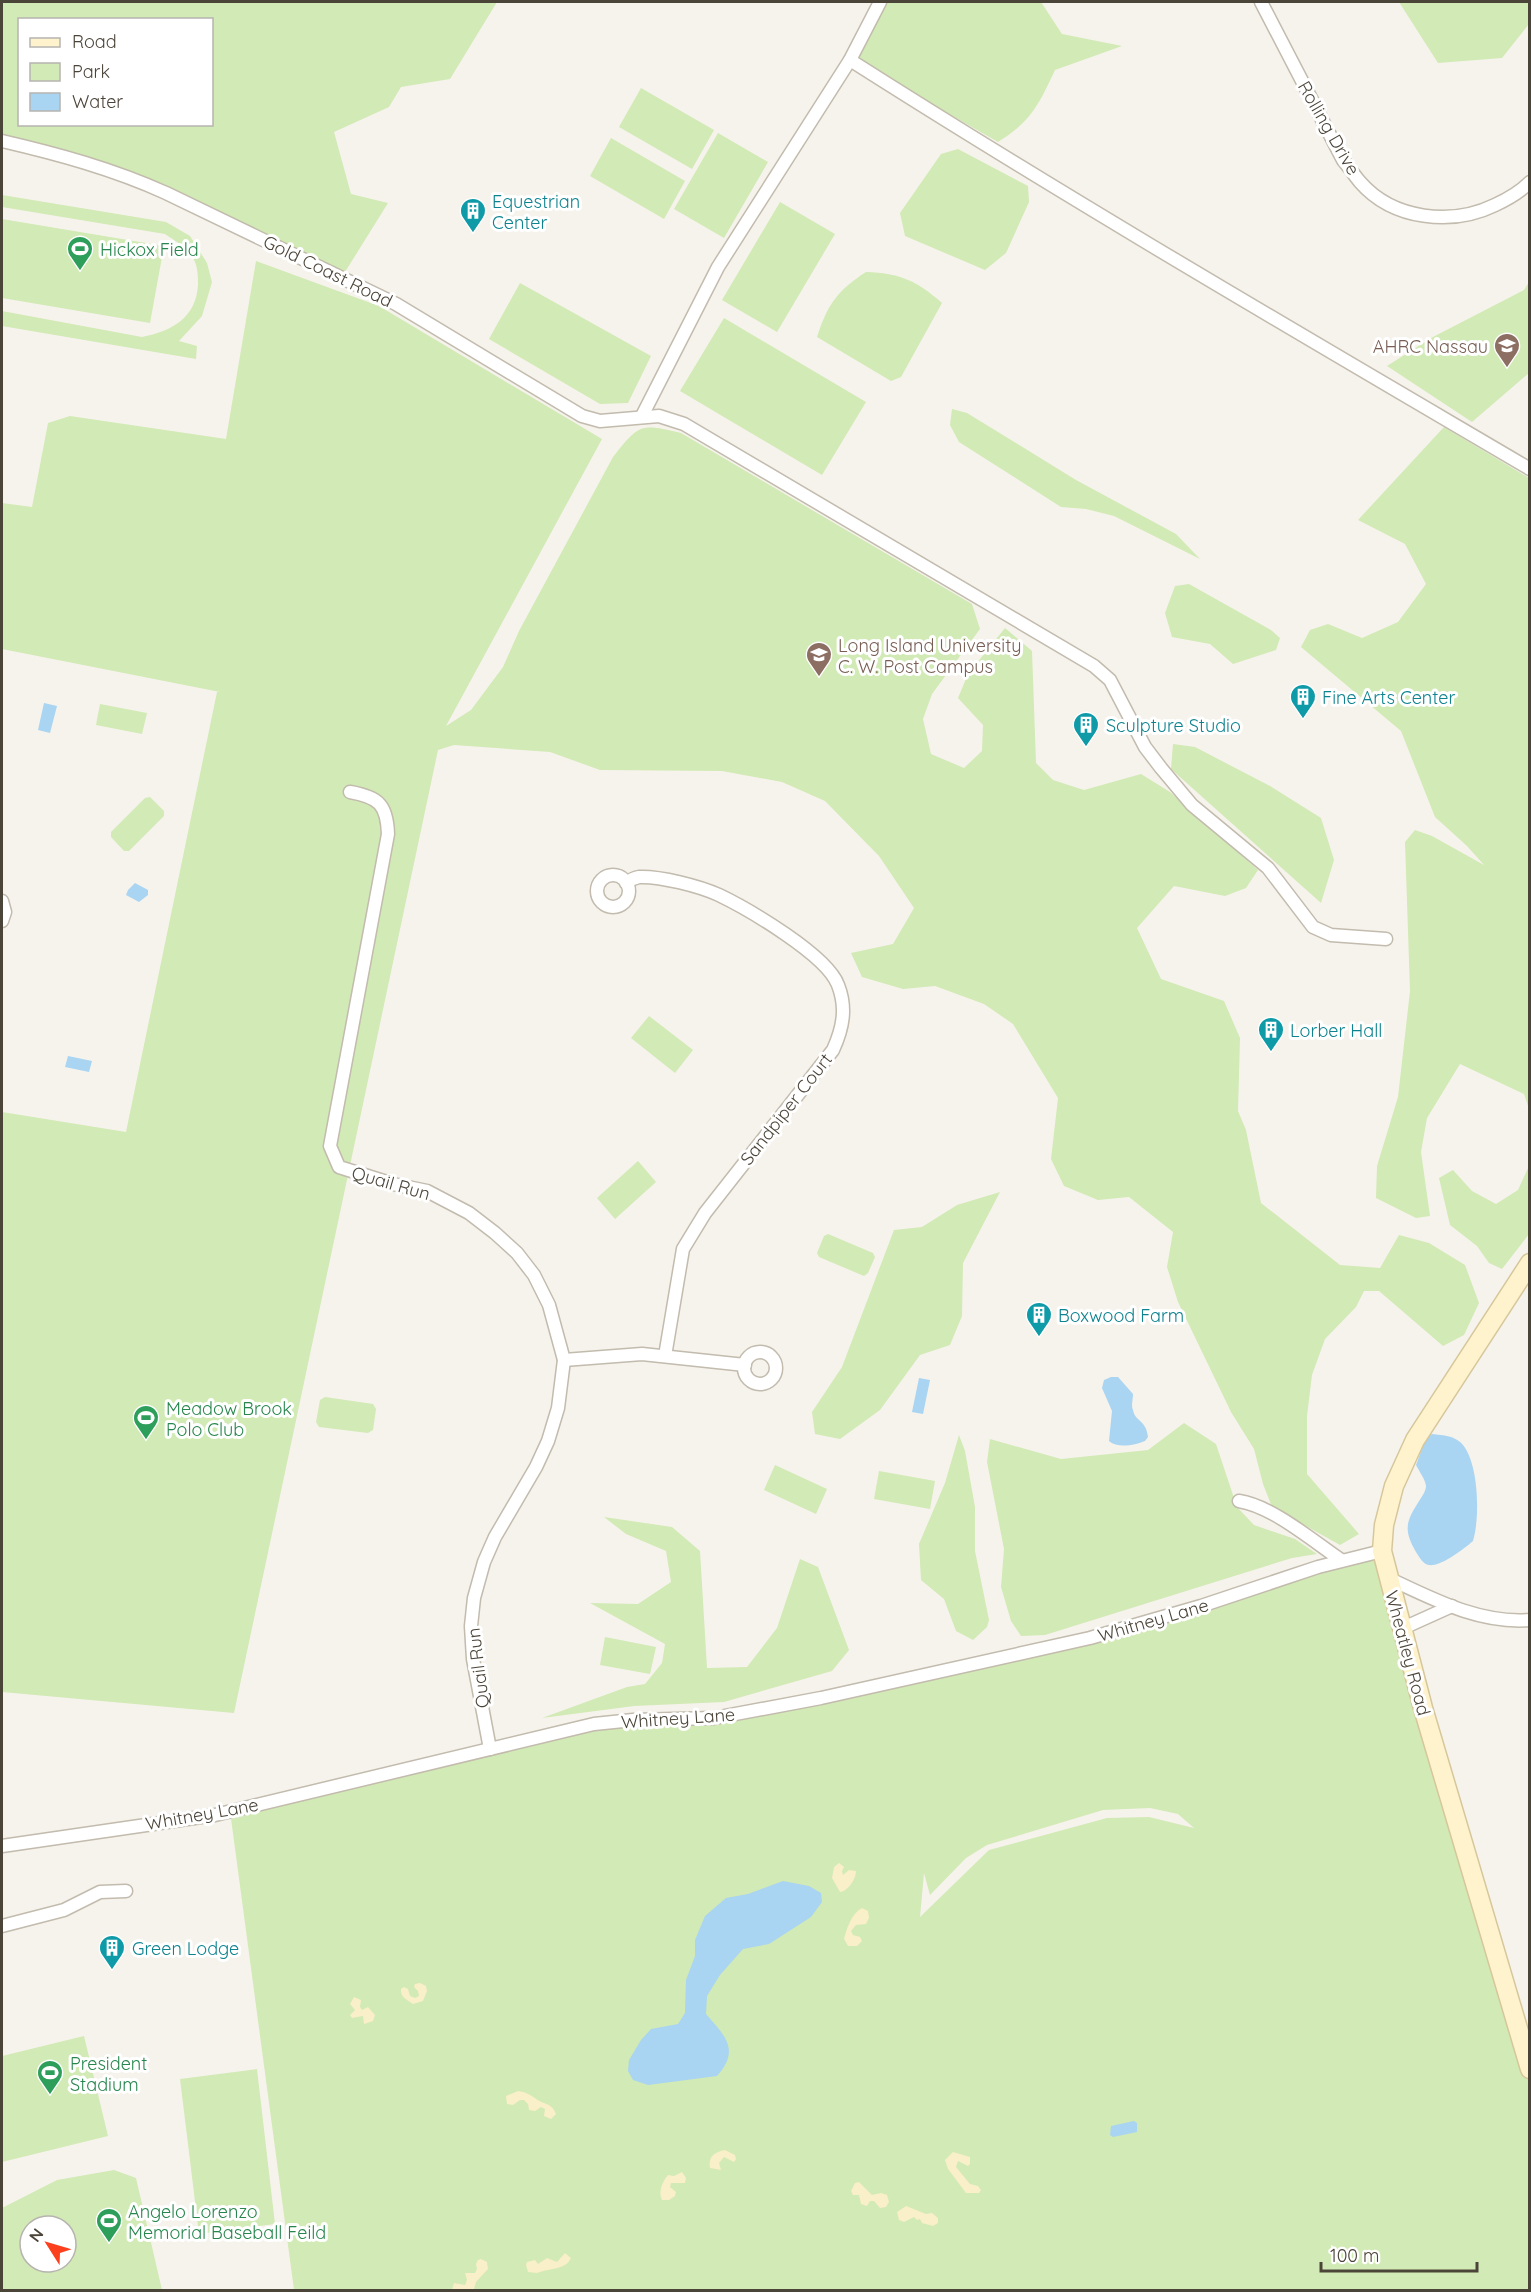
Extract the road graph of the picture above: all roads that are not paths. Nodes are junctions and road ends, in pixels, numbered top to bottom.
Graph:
1 (880, 2) edge
2 (1262, 2) edge
3 (850, 60) junction
4 (2, 141) edge
5 (1530, 182) edge
6 (642, 416) junction
7 (1530, 469) edge
8 (350, 792) dead end
9 (626, 883) dead end
10 (2, 901) edge
11 (2, 921) edge
12 (1386, 939) dead end
13 (1530, 1263) edge
14 (665, 1356) junction
15 (564, 1360) junction
16 (744, 1365) dead end
17 (1239, 1501) dead end
18 (1382, 1551) junction
19 (1341, 1560) junction
20 (1388, 1578) junction
21 (1452, 1606) junction
22 (1530, 1620) edge
23 (1401, 1629) junction
24 (490, 1749) junction
25 (2, 1846) edge
26 (126, 1891) dead end
27 (2, 1926) edge
28 (1530, 2069) edge

1 - 3 street
2 - 5 street, Rolling Drive
3 - 6 street
3 - 7 street
4 - 6 street, Gold Coast Road
6 - 12 street, Gold Coast Road
8 - 15 street, Quail Run
9 - 14 street, Sandpiper Court
10 - 11 street
13 - 18 main road, Wheatley Road
14 - 15 street
14 - 16 street
15 - 24 street, Quail Run
17 - 19 street
18 - 19 street, Whitney Lane
18 - 20 main road, Wheatley Road
19 - 24 street, Whitney Lane
20 - 21 street
20 - 23 main road, Wheatley Road
21 - 22 street
21 - 23 street
23 - 28 main road, Wheatley Road
24 - 25 street, Whitney Lane
26 - 27 street

